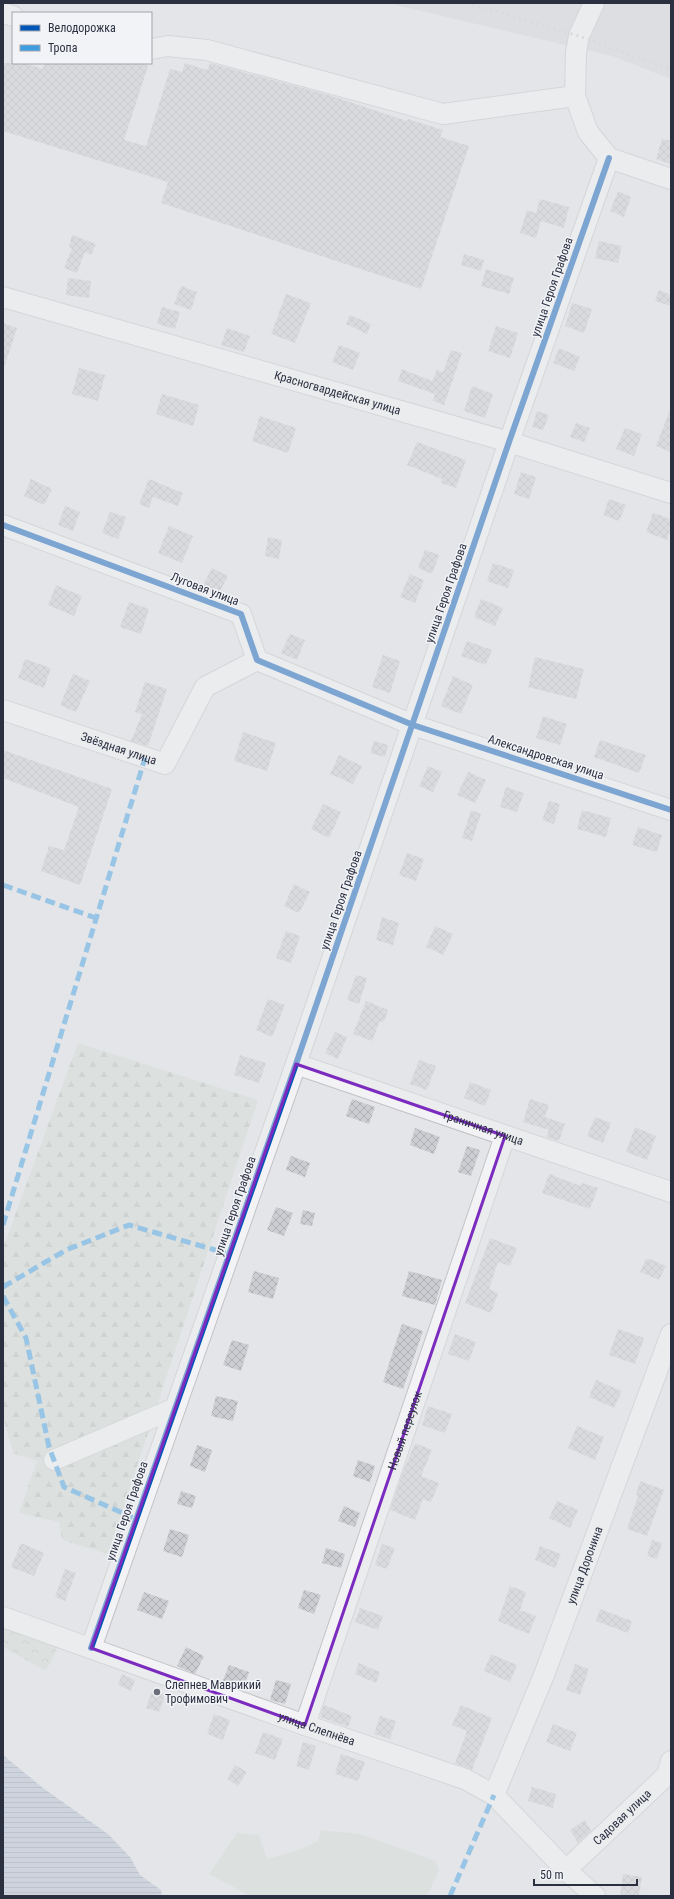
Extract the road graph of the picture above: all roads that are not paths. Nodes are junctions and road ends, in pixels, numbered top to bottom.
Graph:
1 (594, 3) edge
2 (152, 50) edge
3 (575, 96) junction
4 (609, 158) junction
5 (671, 179) edge
6 (3, 297) edge
7 (509, 442) junction
8 (671, 493) edge
9 (3, 525) edge
10 (257, 660) junction
11 (3, 710) edge
12 (413, 725) junction
13 (671, 810) edge
14 (296, 1064) junction
15 (505, 1136) junction
16 (671, 1192) edge
17 (671, 1334) edge
18 (175, 1408) junction
19 (54, 1460) dead end
20 (3, 1616) edge
21 (91, 1648) junction
22 (305, 1725) junction
23 (671, 1762) edge
24 (494, 1794) junction
25 (566, 1870) junction
26 (595, 1896) edge

1 - 3 street
2 - 3 street
3 - 4 street
4 - 5 street
4 - 7 street, улица Героя Графова
6 - 7 street, Красногвардейская улица
7 - 8 street, Красногвардейская улица
7 - 12 street, улица Героя Графова
9 - 10 street, Луговая улица
10 - 11 street, Звёздная улица
10 - 12 street
12 - 13 street, Александровская улица
12 - 14 street, улица Героя Графова
14 - 15 street, Граничная улица
14 - 18 street, улица Героя Графова
15 - 16 street, Граничная улица
15 - 22 street, Новый переулок
17 - 24 street, улица Доронина
18 - 19 street
18 - 21 street, улица Героя Графова
20 - 21 street, улица Слепнёва
21 - 22 street, улица Слепнёва
22 - 24 street, улица Слепнёва
23 - 25 street, Садовая улица
24 - 25 street, улица Слепнёва
25 - 26 street, улица Слепнёва

